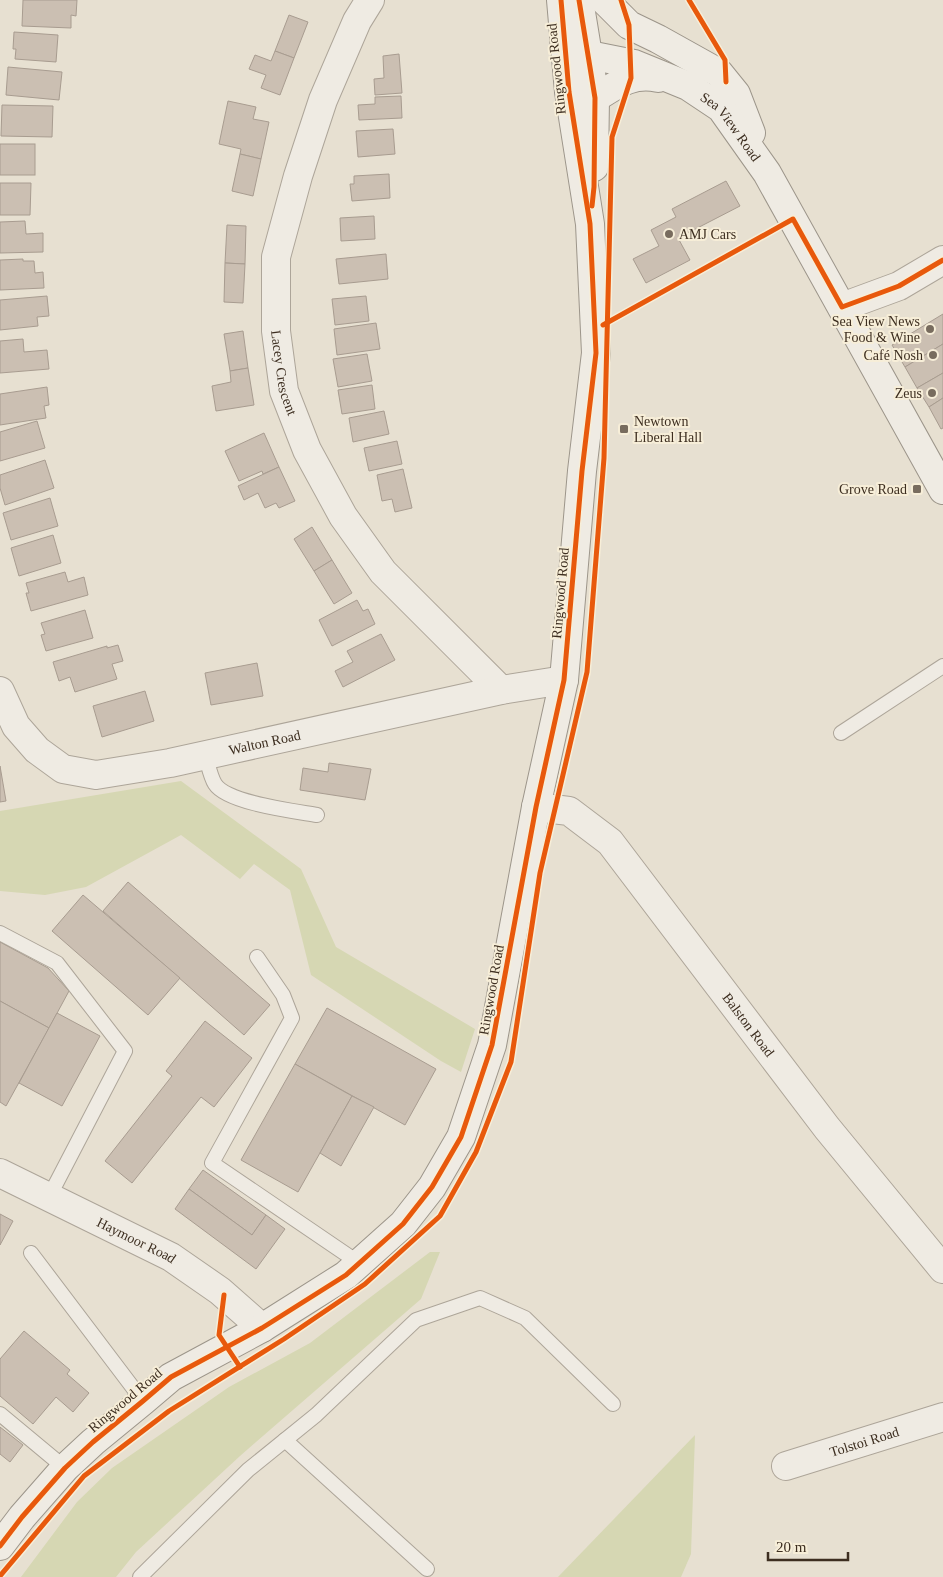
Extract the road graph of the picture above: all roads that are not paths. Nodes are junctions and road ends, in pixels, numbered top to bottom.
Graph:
1 (370, 0) edge
2 (561, 0) edge
3 (579, 0) edge
4 (604, 0) edge
5 (629, 25) junction
6 (579, 45) junction
7 (688, 86) junction
8 (595, 98) junction
9 (766, 173) junction
10 (590, 224) junction
11 (943, 260) edge
12 (842, 306) junction
13 (943, 490) edge
14 (943, 666) edge
15 (564, 680) junction
16 (501, 690) junction
17 (0, 691) edge
18 (841, 733) dead end
19 (205, 754) junction
20 (536, 806) junction
21 (317, 815) dead end
22 (0, 933) edge
23 (257, 957) dead end
24 (0, 1173) edge
25 (48, 1197) junction
26 (32, 1253) dead end
27 (359, 1263) junction
28 (943, 1269) edge
29 (262, 1328) junction
30 (144, 1402) junction
31 (613, 1404) dead end
32 (0, 1414) edge
33 (943, 1417) edge
34 (285, 1440) junction
35 (786, 1466) dead end
36 (65, 1468) junction
37 (0, 1546) edge
38 (426, 1569) dead end
39 (140, 1577) edge

1 - 16 main road, Lacey Crescent
2 - 6 main road, Ringwood Road
3 - 6 main road, Ringwood Road
4 - 5 main road, Sea View Road
5 - 6 main road
5 - 9 main road, Sea View Road
6 - 7 main road, Sea View Road
6 - 8 main road, Ringwood Road
6 - 10 main road, Ringwood Road
7 - 8 main road, Sea View Road
7 - 9 main road, Sea View Road
8 - 10 main road, Ringwood Road
9 - 12 main road, Sea View Road
10 - 15 main road, Ringwood Road
11 - 12 main road
12 - 13 main road, Sea View Road
14 - 18 lane
15 - 16 main road, Walton Road
15 - 20 main road, Ringwood Road
16 - 19 main road, Walton Road
17 - 19 main road, Walton Road
19 - 21 lane
20 - 27 main road, Ringwood Road
20 - 28 main road, Balston Road
22 - 25 lane
23 - 27 lane
24 - 25 main road, Haymoor Road
25 - 29 main road, Haymoor Road
26 - 30 lane
27 - 29 main road, Ringwood Road
29 - 30 main road, Ringwood Road
30 - 36 main road, Ringwood Road
31 - 34 lane
32 - 36 lane
33 - 35 main road, Tolstoi Road
34 - 38 lane
34 - 39 lane
36 - 37 main road, Ringwood Road

